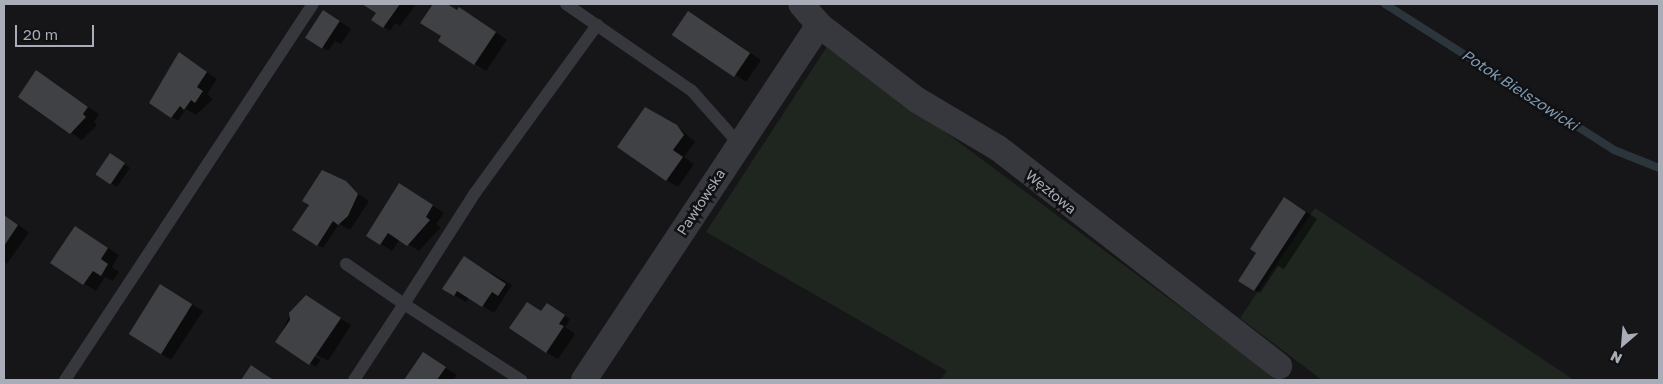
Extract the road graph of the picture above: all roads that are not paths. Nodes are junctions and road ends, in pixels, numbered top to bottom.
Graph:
1 (313, 4) edge
2 (566, 4) edge
3 (801, 4) edge
4 (819, 24) junction
5 (597, 25) junction
6 (739, 144) junction
7 (346, 264) dead end
8 (404, 304) junction
9 (1279, 366) dead end
10 (65, 380) edge
11 (354, 380) edge
12 (521, 380) edge
13 (584, 380) edge

1 - 10 lane
2 - 5 lane
3 - 4 street, Węzłowa
4 - 6 street, Pawłowska
4 - 9 street, Węzłowa
5 - 6 lane
5 - 8 lane
6 - 13 street, Pawłowska
7 - 8 lane
8 - 11 lane
8 - 12 lane

